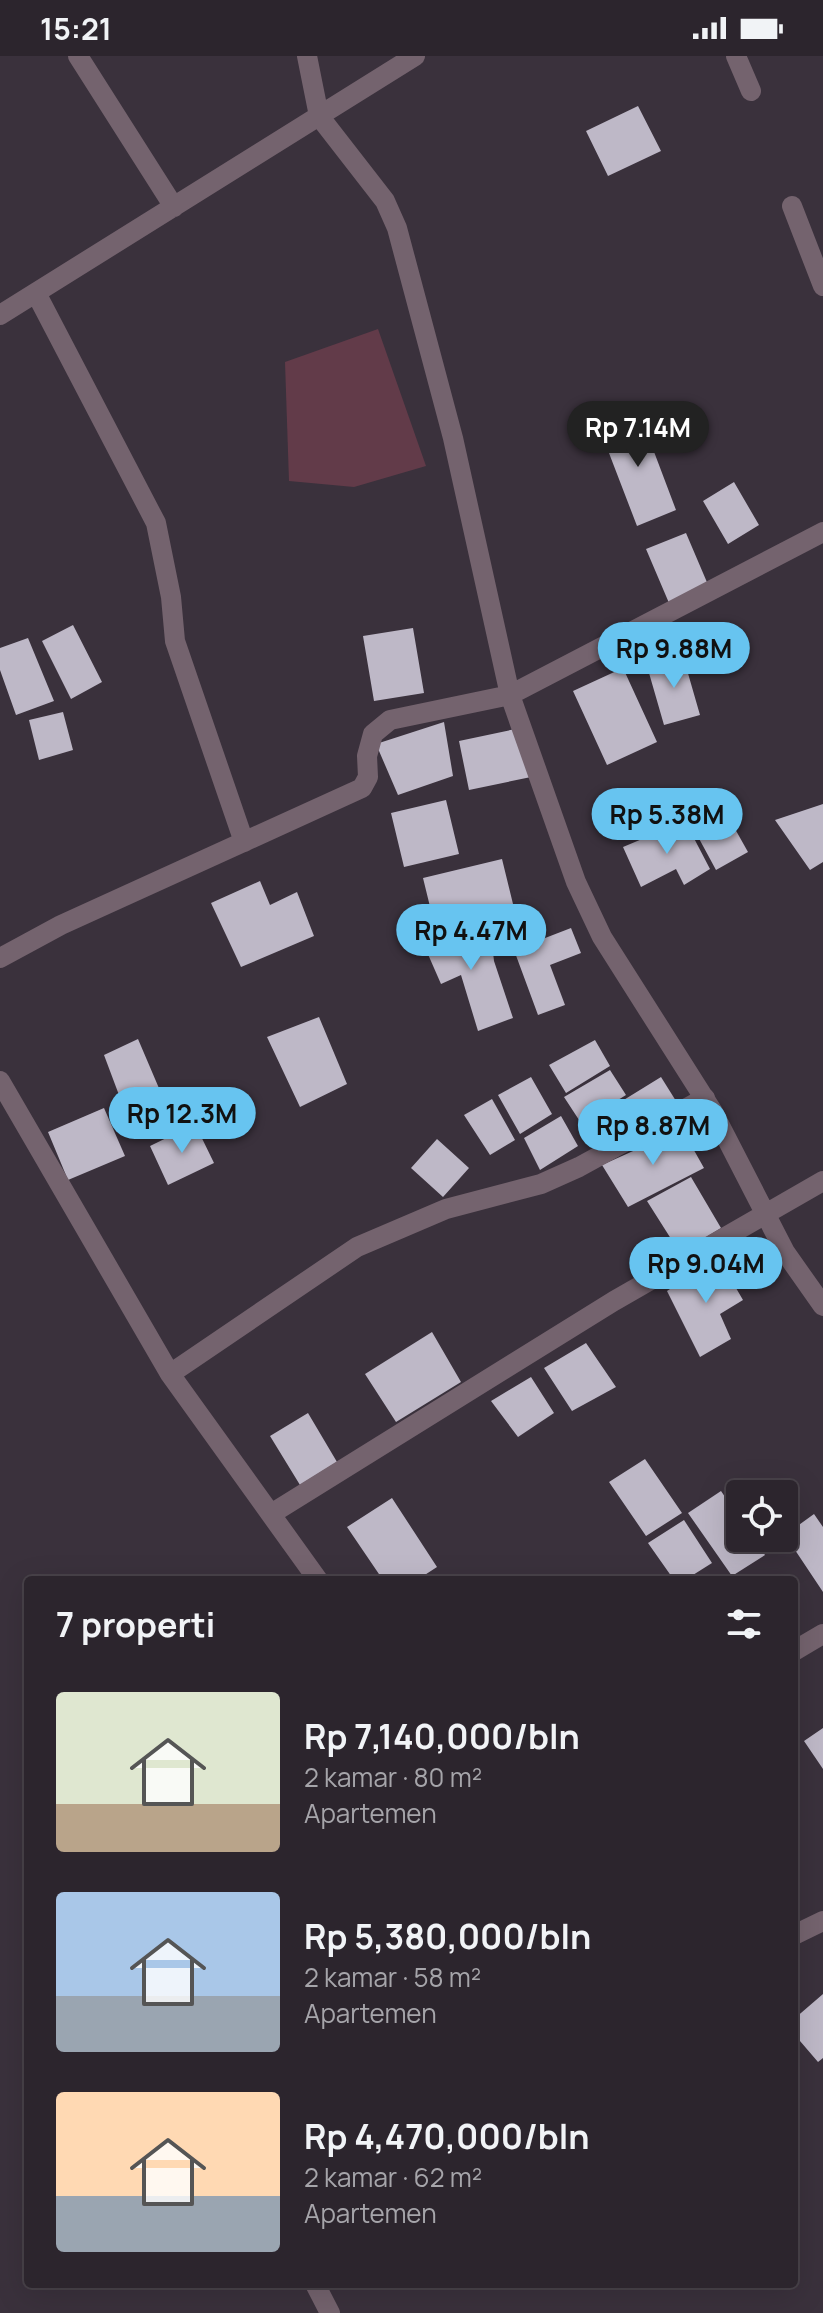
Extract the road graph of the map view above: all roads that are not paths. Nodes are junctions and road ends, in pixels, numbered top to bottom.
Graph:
1 (78, 56) edge
2 (307, 56) edge
3 (415, 56) edge
4 (736, 56) edge
5 (751, 91) dead end
6 (319, 116) junction
7 (792, 206) dead end
8 (174, 207) junction
9 (823, 286) edge
10 (41, 302) junction
11 (0, 315) edge
12 (823, 532) edge
13 (510, 695) junction
14 (244, 842) junction
15 (0, 958) edge
16 (0, 1081) edge
17 (705, 1098) junction
18 (823, 1181) edge
19 (766, 1214) junction
20 (823, 1306) edge
21 (170, 1374) junction
22 (271, 1514) junction
23 (315, 1576) edge
24 (823, 1634) edge
25 (798, 1649) edge
26 (823, 1921) edge
27 (798, 1933) edge
28 (317, 2288) edge
29 (330, 2313) edge

1 - 8 street
2 - 6 street
3 - 6 street
4 - 5 street
6 - 8 street
6 - 13 street
7 - 9 street
8 - 10 street
10 - 11 street
10 - 14 street
12 - 13 street
13 - 14 street
13 - 17 street
14 - 15 street
16 - 21 street
17 - 19 street
17 - 21 street
18 - 19 street
19 - 20 street
19 - 22 street
21 - 22 street
22 - 23 street
24 - 25 street
26 - 27 street
28 - 29 street

